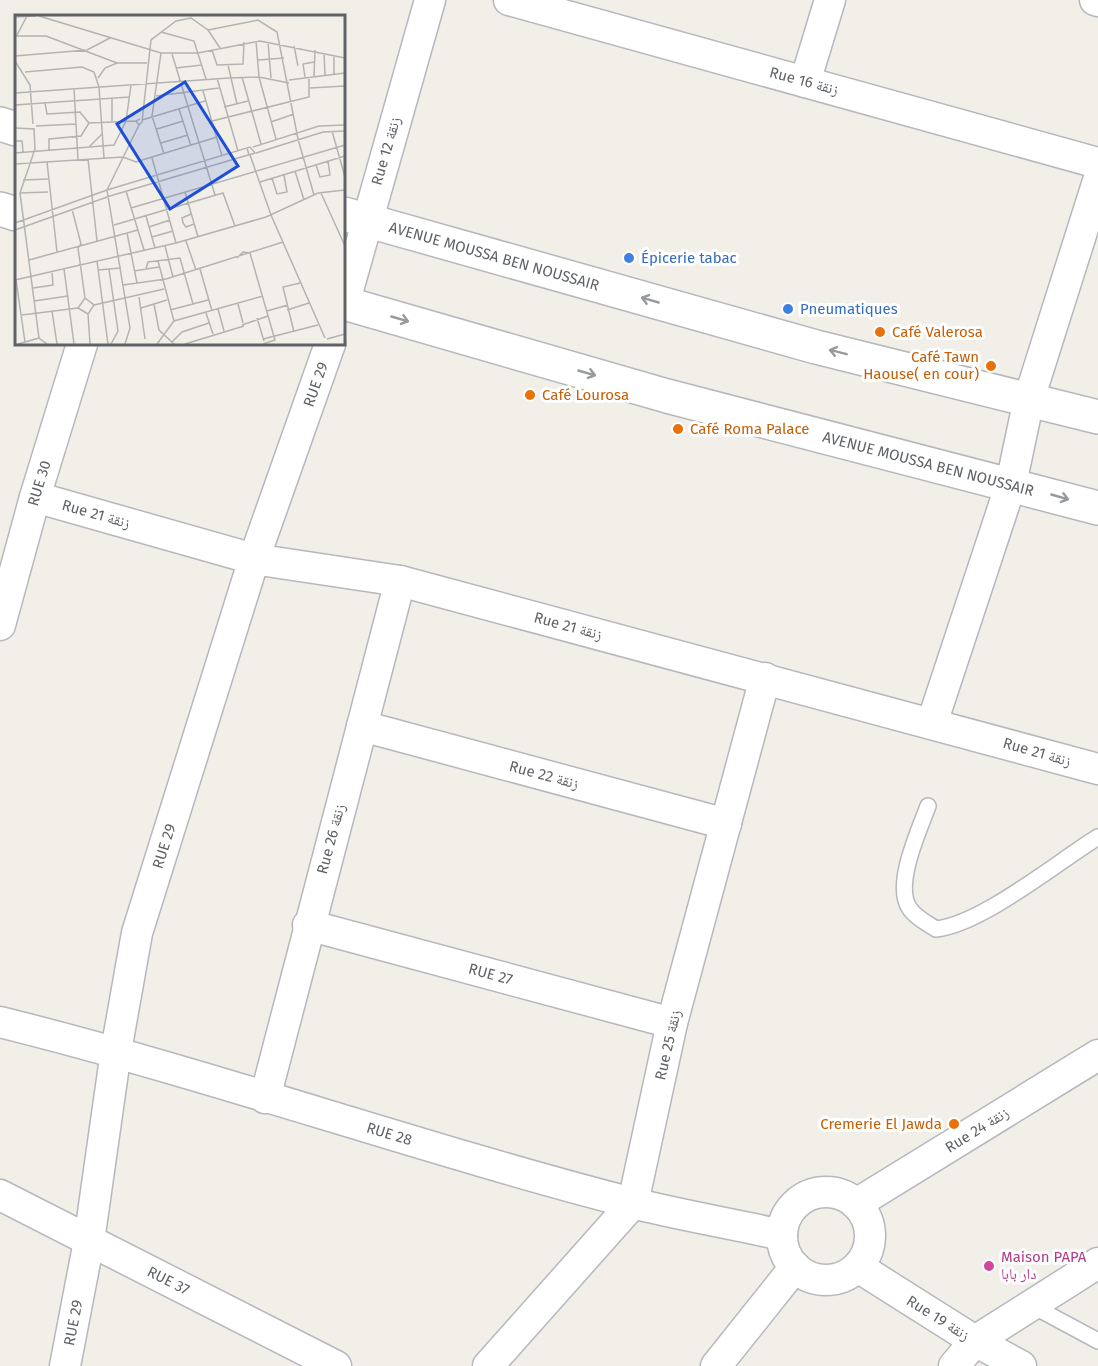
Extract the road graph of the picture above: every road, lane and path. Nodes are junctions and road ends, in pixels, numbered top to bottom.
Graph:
1 (430, 0) edge
2 (509, 0) edge
3 (830, 0) edge
4 (805, 82) junction
5 (0, 124) edge
6 (15, 129) edge
7 (1098, 163) edge
8 (1098, 181) edge
9 (0, 209) edge
10 (15, 214) edge
11 (355, 217) edge
12 (345, 295) edge
13 (345, 303) edge
14 (82, 345) edge
15 (330, 345) edge
16 (1029, 399) junction
17 (1098, 417) edge
18 (1011, 484) junction
19 (35, 497) junction
20 (1098, 508) edge
21 (254, 560) junction
22 (400, 581) junction
23 (0, 625) edge
24 (765, 678) junction
25 (932, 723) junction
26 (362, 726) junction
27 (1098, 769) edge
28 (928, 806) dead end
29 (726, 824) junction
30 (1098, 837) edge
31 (308, 925) junction
32 (0, 1022) edge
33 (672, 1023) junction
34 (116, 1051) junction
35 (1098, 1056) edge
36 (265, 1098) junction
37 (0, 1195) edge
38 (633, 1203) junction
39 (856, 1204) junction
40 (782, 1235) junction
41 (89, 1241) junction
42 (1098, 1263) edge
43 (795, 1267) junction
44 (858, 1267) junction
45 (1031, 1305) junction
46 (975, 1341) junction
47 (1098, 1341) edge
48 (65, 1366) edge
49 (336, 1366) edge
50 (488, 1366) edge
51 (716, 1366) edge
52 (954, 1366) edge
53 (1021, 1366) edge

1 - 11 street, Rue 12 زنقة
2 - 4 street, Rue 16 زنقة
3 - 4 street
4 - 7 street, Rue 16 زنقة
5 - 6 street
8 - 16 street
9 - 10 street
11 - 12 street, Rue 12 زنقة
16 -> 11 street, AVENUE MOUSSA BEN NOUSSAIR
13 -> 18 street, AVENUE MOUSSA BEN NOUSSAIR
14 - 19 street, RUE 30
15 - 21 street, RUE 29
16 - 17 street, AVENUE MOUSSA BEN NOUSSAIR
16 - 18 street
18 -> 20 street, AVENUE MOUSSA BEN NOUSSAIR
18 - 25 street
19 - 21 street, Rue 21 زنقة
19 - 23 street, RUE 30
21 - 22 street, Rue 21 زنقة
21 - 34 street, RUE 29
22 - 24 street, Rue 21 زنقة
22 - 26 street, Rue 26 زنقة
24 - 25 street, Rue 21 زنقة
24 - 29 street, Rue 25 زنقة
25 - 27 street, Rue 21 زنقة
26 - 29 street, Rue 22 زنقة
26 - 31 street, Rue 26 زنقة
28 - 30 lane
29 - 33 street, Rue 25 زنقة
31 - 33 street, RUE 27
31 - 36 street, Rue 26 زنقة
32 - 34 street, RUE 28
33 - 38 street, Rue 25 زنقة
34 - 36 street, RUE 28
34 - 41 street, RUE 29
35 - 39 street, Rue 24 زنقة
36 - 38 street, RUE 28
37 - 41 street, RUE 37
38 - 40 street, RUE 28
38 - 50 street, Rue 25 زنقة
39 - 40 street
39 - 44 street
40 - 43 street
41 - 48 street, RUE 29
41 - 49 street, RUE 37
42 - 45 street
43 - 44 street
43 - 51 street
44 - 46 street, Rue 19 زنقة
45 - 46 street
45 - 47 lane
46 - 52 street
46 - 53 street, Rue 19 زنقة

